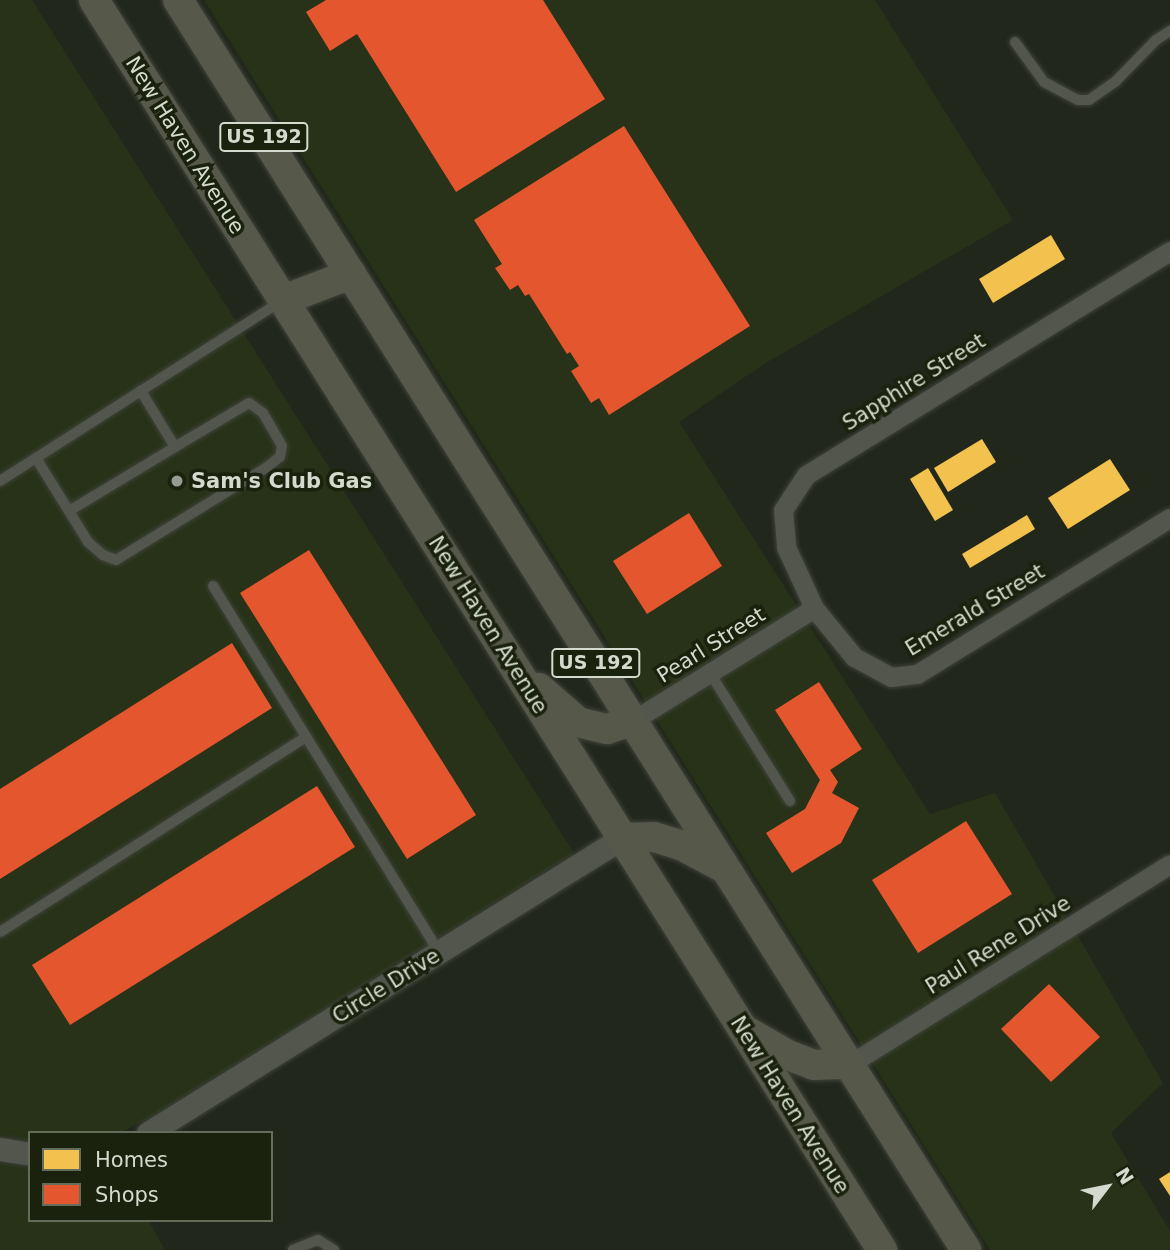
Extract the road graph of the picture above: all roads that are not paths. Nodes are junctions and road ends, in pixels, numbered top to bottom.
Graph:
1 (94, 0) edge
2 (177, 0) edge
3 (1170, 31) edge
4 (1015, 42) dead end
5 (1170, 251) edge
6 (351, 274) junction
7 (283, 300) junction
8 (141, 391) junction
9 (175, 447) junction
10 (36, 458) junction
11 (0, 481) edge
12 (69, 511) junction
13 (1170, 518) edge
14 (213, 586) dead end
15 (814, 608) junction
16 (515, 667) junction
17 (709, 673) junction
18 (632, 721) junction
19 (306, 737) junction
20 (790, 801) dead end
21 (622, 838) junction
22 (1170, 864) edge
23 (727, 870) junction
24 (0, 932) edge
25 (440, 952) junction
26 (742, 1028) junction
27 (849, 1064) junction
28 (151, 1131) edge
29 (0, 1149) edge
30 (28, 1154) edge
31 (293, 1250) edge
32 (334, 1250) edge
33 (882, 1250) edge
34 (966, 1250) edge

1 - 7 main road, New Haven Avenue / US 192
2 - 6 main road, US 192
3 - 4 lane
5 - 15 street, Sapphire Street
6 - 7 main road
6 - 18 main road, US 192
7 - 8 lane
7 - 16 main road, New Haven Avenue / US 192
8 - 9 lane
8 - 10 lane
9 - 12 lane
9 - 12 lane
10 - 11 lane
10 - 12 lane
13 - 15 street, Emerald Street
14 - 19 lane
15 - 17 street, Pearl Street
16 - 18 main road
16 - 21 main road, New Haven Avenue / US 192
17 - 18 street, Pearl Street
17 - 20 lane
18 - 23 main road, US 192
19 - 24 lane
19 - 25 lane
21 - 23 main road
21 - 25 street, Circle Drive
21 - 26 main road, New Haven Avenue / US 192
22 - 27 street, Paul Rene Drive
23 - 27 main road, US 192
25 - 28 street, Circle Drive
26 - 27 main road
26 - 33 main road, New Haven Avenue / US 192
27 - 34 main road, US 192
29 - 30 street
31 - 32 lane

